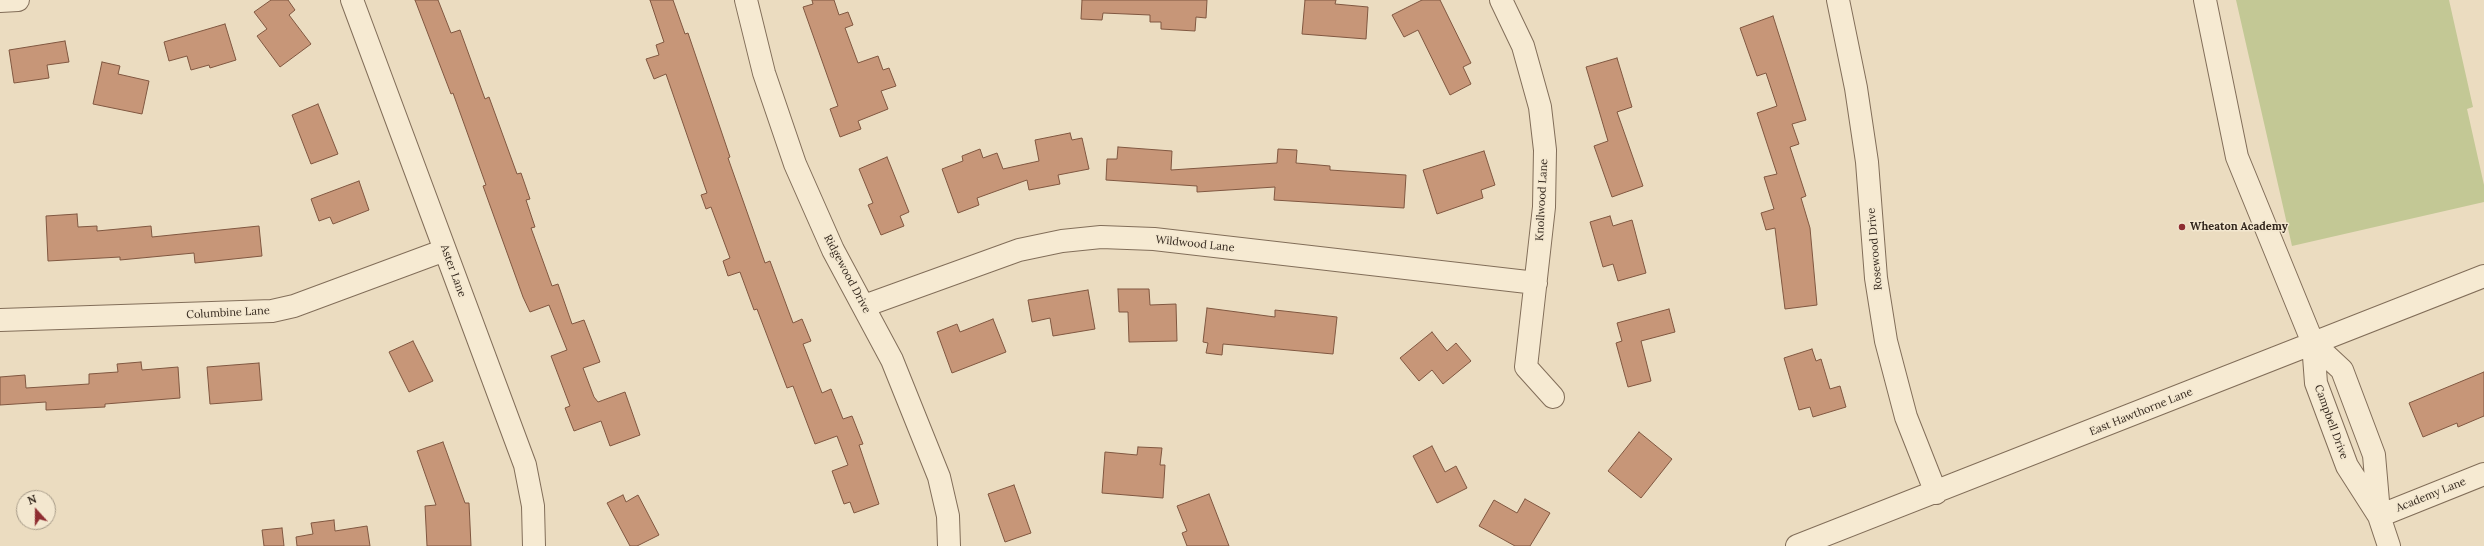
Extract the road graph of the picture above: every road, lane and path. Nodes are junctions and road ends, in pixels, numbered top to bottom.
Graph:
1 (0, 0) edge
2 (18, 0) edge
3 (352, 0) edge
4 (746, 0) edge
5 (1500, 0) edge
6 (1838, 0) edge
7 (2205, 0) edge
8 (445, 250) junction
9 (2484, 276) edge
10 (1536, 283) junction
11 (864, 306) junction
12 (0, 320) edge
13 (2313, 343) junction
14 (1553, 397) dead end
15 (2484, 474) edge
16 (1936, 493) junction
17 (2379, 516) junction
18 (534, 546) edge
19 (949, 546) edge
20 (1797, 546) edge
21 (2389, 546) edge

1 - 2 street
3 - 8 street, Aster Lane
4 - 11 street, Ridgewood Drive
5 - 10 street, Knollwood Lane
6 - 16 street, Rosewood Drive
7 - 13 street
8 - 12 street, Columbine Lane
8 - 18 street, Aster Lane
9 - 13 street, East Hawthorne Lane
10 - 11 street, Wildwood Lane
10 - 14 street, Knollwood Lane
11 - 19 street, Ridgewood Drive
13 - 16 street, East Hawthorne Lane
13 - 17 street, Campbell Drive
13 - 17 street, Campbell Drive
15 - 17 street, Academy Lane
16 - 20 street, East Hawthorne Lane
17 - 21 street, Campbell Drive

